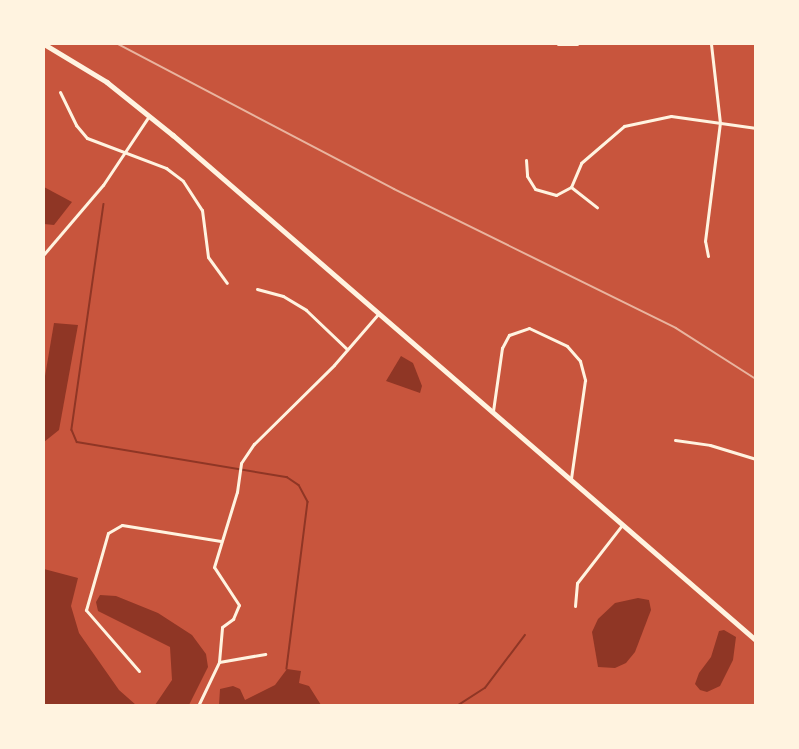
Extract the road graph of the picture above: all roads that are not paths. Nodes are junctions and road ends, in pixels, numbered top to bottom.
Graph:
1 (44, 44) edge
2 (558, 44) edge
3 (577, 44) edge
4 (711, 44) edge
5 (60, 92) dead end
6 (149, 116) junction
7 (720, 123) junction
8 (756, 128) edge
9 (123, 153) junction
10 (526, 160) dead end
11 (571, 187) junction
12 (597, 207) dead end
13 (44, 254) edge
14 (708, 256) dead end
15 (227, 283) dead end
16 (257, 289) dead end
17 (379, 313) junction
18 (347, 349) junction
19 (493, 411) junction
20 (675, 440) dead end
21 (756, 459) edge
22 (571, 478) junction
23 (624, 523) junction
24 (221, 541) junction
25 (575, 606) dead end
26 (755, 639) edge
27 (265, 654) dead end
28 (219, 662) junction
29 (139, 672) dead end
30 (198, 705) edge

1 - 6 main road
2 - 3 street
4 - 7 street
5 - 9 street
6 - 9 street
6 - 17 main road
7 - 8 street
7 - 11 street
7 - 14 street
9 - 13 street
9 - 15 street
10 - 11 street
11 - 12 street
16 - 18 street
17 - 18 street
17 - 19 main road
18 - 24 street
19 - 22 main road
19 - 22 street
20 - 21 street
22 - 23 main road
23 - 25 street
23 - 26 main road
24 - 28 street
24 - 29 street
27 - 28 street
28 - 30 street

